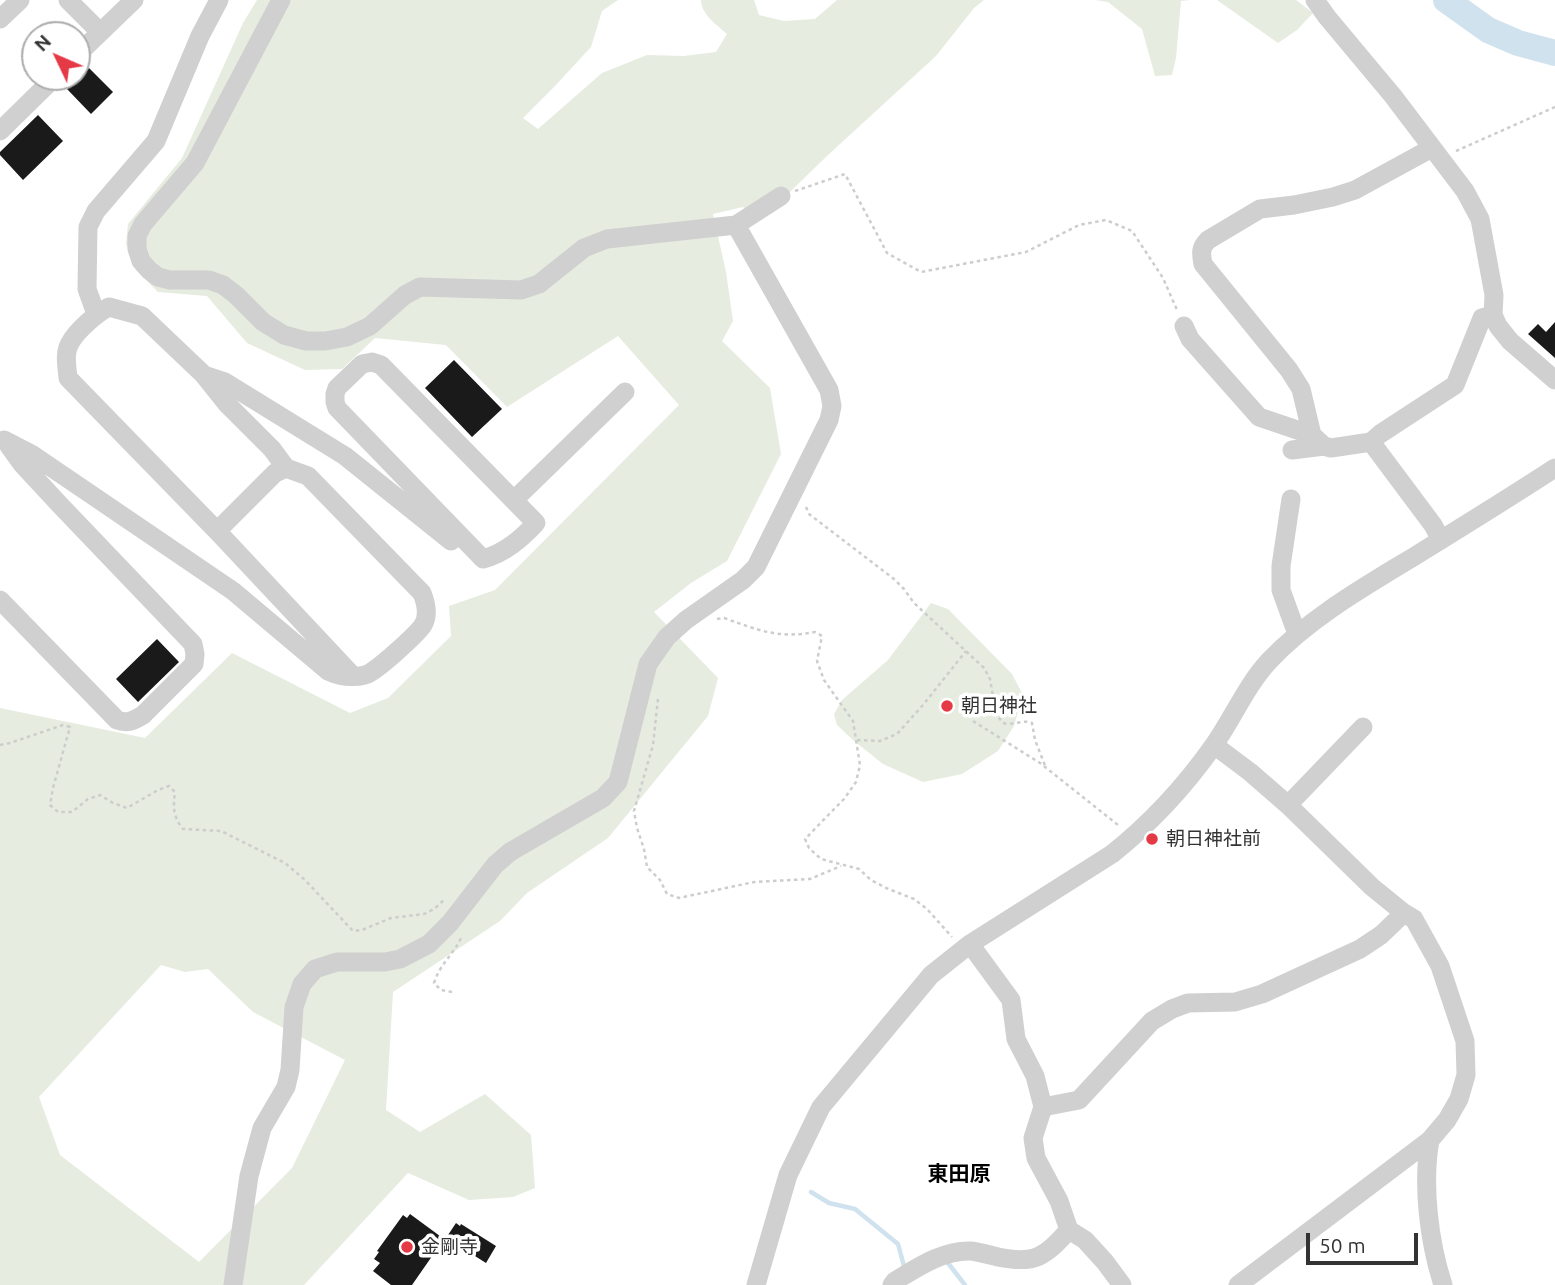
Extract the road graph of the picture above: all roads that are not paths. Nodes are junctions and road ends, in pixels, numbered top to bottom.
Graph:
1 (20, 0) edge
2 (68, 0) edge
3 (134, 0) edge
4 (219, 0) edge
5 (281, 0) edge
6 (1315, 0) edge
7 (0, 19) edge
8 (100, 32) junction
9 (91, 41) edge
10 (41, 91) edge
11 (0, 131) edge
12 (1436, 153) junction
13 (781, 196) road end
14 (736, 225) junction
15 (96, 314) junction
16 (1493, 315) junction
17 (1184, 326) road end
18 (203, 374) junction
19 (1555, 380) edge
20 (625, 391) dead end
21 (2, 438) edge
22 (1318, 440) junction
23 (1371, 442) junction
24 (1292, 450) dead end
25 (286, 468) junction
26 (1555, 468) edge
27 (1292, 499) dead end
28 (514, 500) junction
29 (217, 531) junction
30 (459, 534) junction
31 (1441, 540) junction
32 (0, 600) edge
33 (1297, 634) junction
34 (353, 676) junction
35 (1363, 727) dead end
36 (1214, 745) junction
37 (1288, 805) junction
38 (1404, 913) junction
39 (966, 947) junction
40 (1043, 1107) junction
41 (1430, 1140) junction
42 (1069, 1230) junction
43 (233, 1285) edge
44 (756, 1285) edge
45 (892, 1285) edge
46 (1122, 1285) edge
47 (1238, 1285) edge
48 (1443, 1285) edge

1 - 7 street
2 - 8 street
3 - 8 street
4 - 15 street
5 - 14 street
6 - 12 street
8 - 9 street
10 - 11 street
12 - 16 street
12 - 22 street
13 - 14 street
14 - 43 street
15 - 18 street
15 - 29 street
16 - 19 street
16 - 23 street
17 - 22 street
18 - 25 street
18 - 30 street
20 - 28 street
21 - 32 street
21 - 34 street
22 - 23 street
22 - 24 street
23 - 31 street
25 - 29 street
25 - 34 street
26 - 31 street
27 - 33 street
28 - 30 street
28 - 30 street
29 - 34 street
31 - 33 street
33 - 36 street
35 - 37 street
36 - 37 street
36 - 39 street
37 - 38 street
38 - 40 street
38 - 41 street
39 - 40 street
39 - 44 street
40 - 42 street
41 - 47 street
41 - 48 street
42 - 45 street
42 - 46 street

